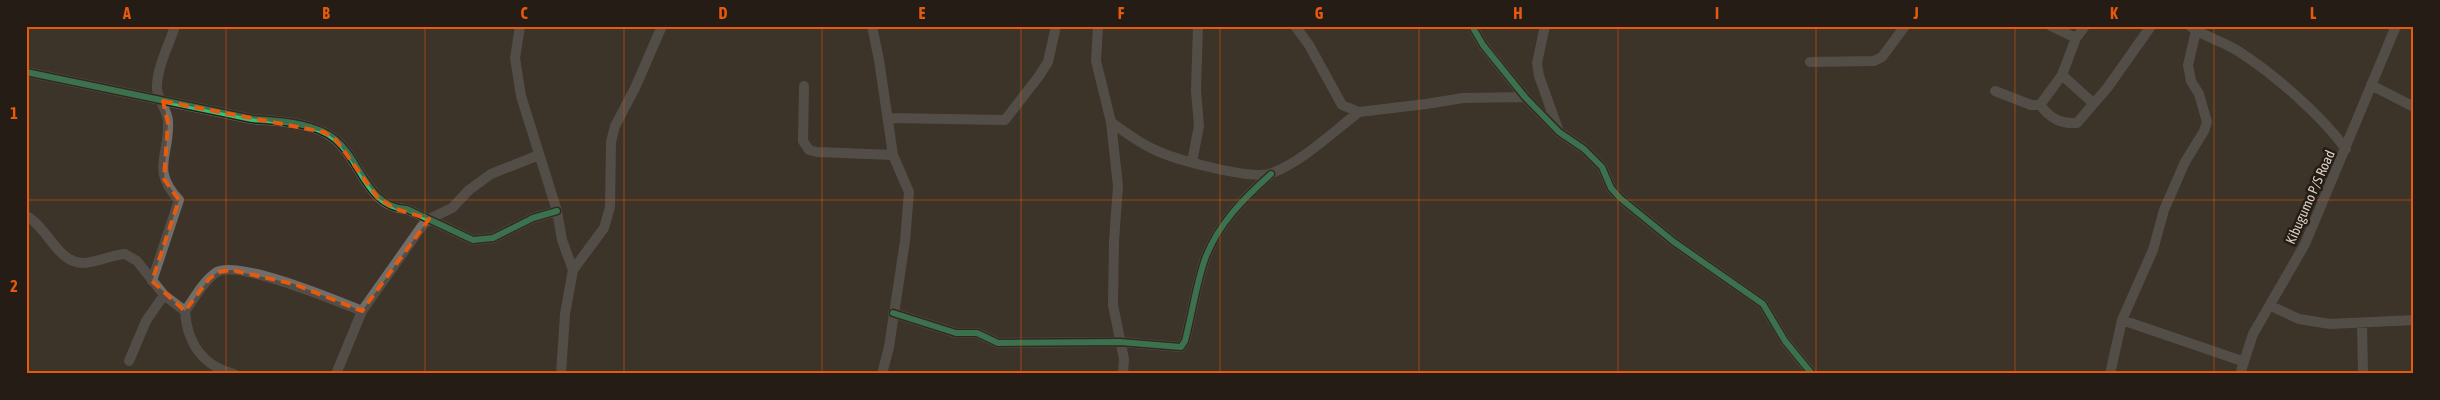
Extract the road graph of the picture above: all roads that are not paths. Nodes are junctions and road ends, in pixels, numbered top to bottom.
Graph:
1 (175, 26) edge
2 (520, 26) edge
3 (662, 26) edge
4 (872, 26) edge
5 (1056, 26) edge
6 (1098, 26) edge
7 (1198, 26) edge
8 (1295, 26) edge
9 (1472, 26) edge
10 (1545, 26) edge
11 (1905, 26) edge
12 (2051, 26) edge
13 (2085, 26) edge
14 (2151, 26) edge
15 (2396, 26) edge
16 (2193, 29) edge
17 (2076, 38) junction
18 (1810, 62) dead end
19 (26, 72) edge
20 (2062, 75) junction
21 (2370, 85) junction
22 (804, 86) dead end
23 (1995, 90) dead end
24 (1525, 97) junction
25 (162, 101) junction
26 (2093, 103) junction
27 (2040, 105) junction
28 (2414, 107) edge
29 (1360, 112) junction
30 (888, 118) junction
31 (1111, 122) junction
32 (1559, 132) junction
33 (2346, 149) junction
34 (538, 155) junction
35 (893, 155) junction
36 (1192, 162) junction
37 (1271, 174) junction
38 (557, 212) junction
39 (26, 216) edge
40 (429, 219) junction
41 (573, 270) junction
42 (152, 281) junction
43 (164, 295) junction
44 (2270, 306) junction
45 (185, 311) junction
46 (362, 311) junction
47 (894, 313) junction
48 (2122, 320) junction
49 (2414, 320) edge
50 (2362, 323) junction
51 (1120, 342) junction
52 (129, 361) dead end
53 (2242, 361) junction
54 (229, 373) edge
55 (336, 374) edge
56 (561, 374) edge
57 (882, 374) edge
58 (1123, 374) edge
59 (1812, 374) edge
60 (2110, 374) edge
61 (2240, 374) edge
62 (2363, 374) edge

1 - 25 street
2 - 34 street
3 - 41 street
4 - 30 street
5 - 30 street
6 - 31 street
7 - 36 street
8 - 29 street
9 - 24 street
10 - 32 street
11 - 18 street
12 - 17 street
13 - 17 street
14 - 26 street
15 - 21 street, Kibugumo P/S Road
16 - 33 street
16 - 48 street
17 - 20 street
19 - 25 street
20 - 26 street
20 - 27 street
21 - 28 street
21 - 33 street, Kibugumo P/S Road
22 - 35 street
23 - 27 street
24 - 29 street
24 - 32 street
25 - 40 street
25 - 42 street
26 - 27 street
29 - 37 street
30 - 35 street
31 - 36 street
31 - 51 street
32 - 59 street
33 - 44 street, Kibugumo P/S Road
34 - 38 street
34 - 40 street
35 - 47 street
36 - 37 street
37 - 51 street
38 - 40 street
38 - 41 street
39 - 42 street
40 - 46 street
41 - 56 street
42 - 43 street
43 - 45 street
43 - 52 street
44 - 50 street
44 - 53 street, Kibugumo P/S Road
45 - 46 street
45 - 54 street
46 - 55 street
47 - 51 street
47 - 57 street
48 - 53 street
48 - 60 street
49 - 50 street
50 - 62 street
51 - 58 street
53 - 61 street, Kibugumo P/S Road

